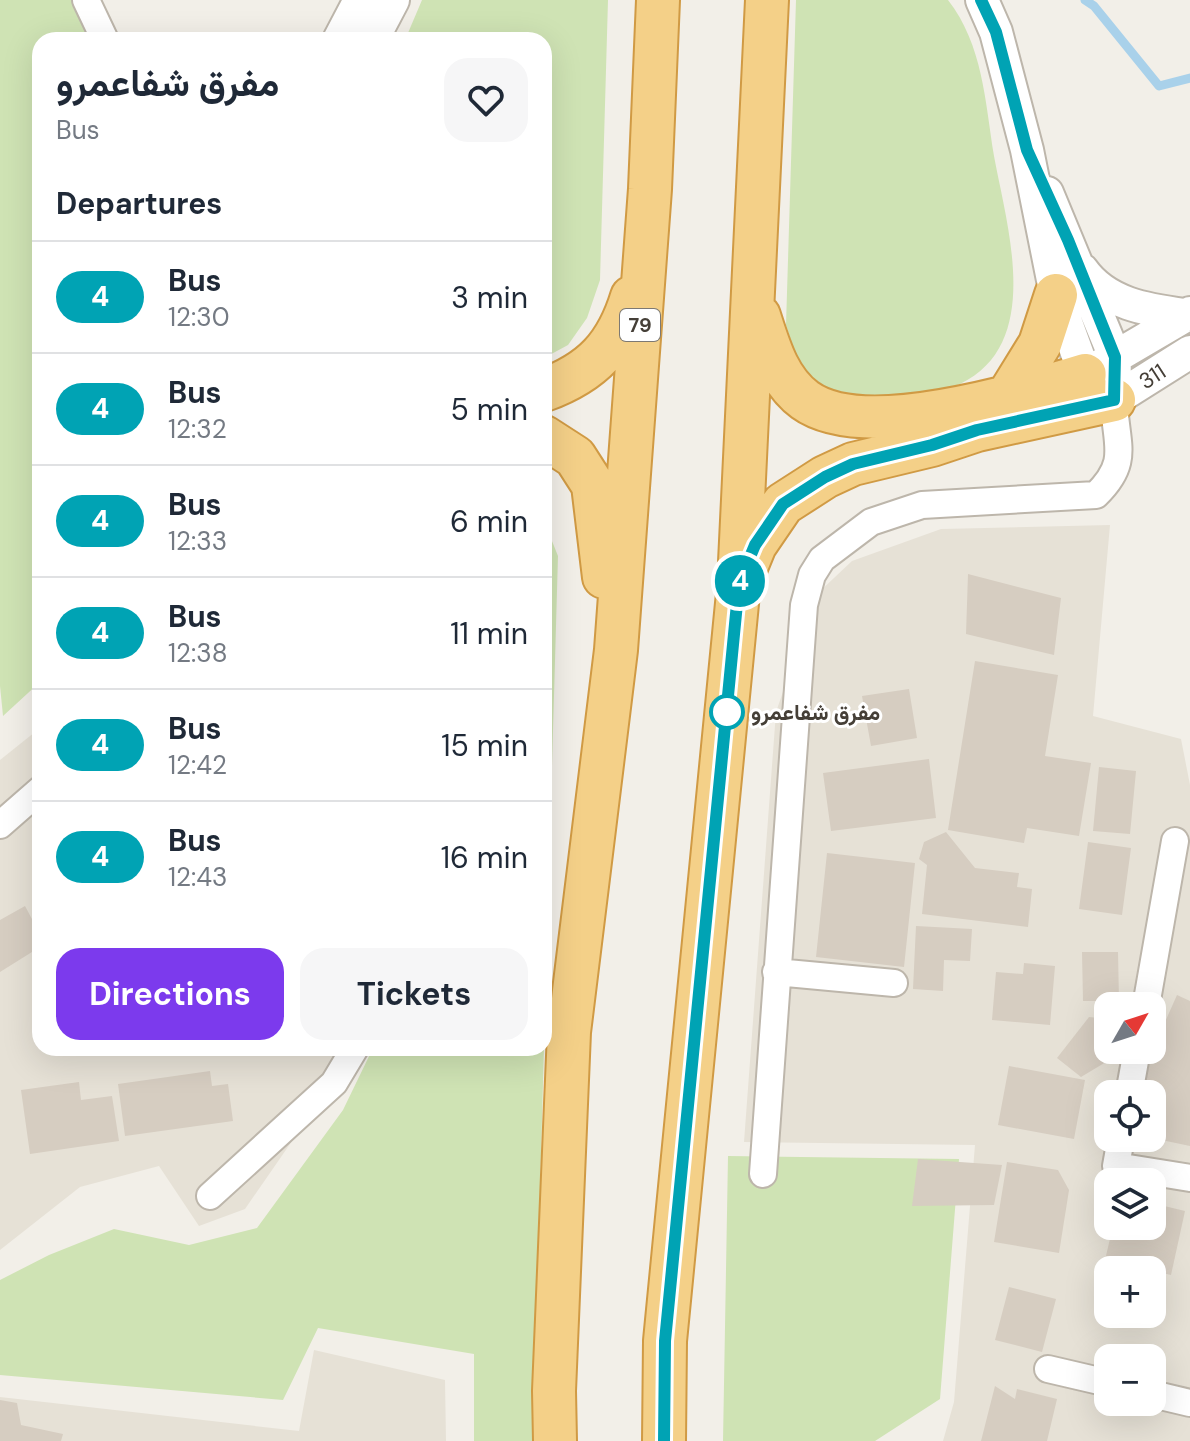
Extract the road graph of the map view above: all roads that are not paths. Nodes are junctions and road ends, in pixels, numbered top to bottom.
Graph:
1 (86, 0) edge
2 (360, 0) edge
3 (393, 0) edge
4 (658, 0) edge
5 (767, 0) edge
6 (982, 0) edge
7 (101, 32) edge
8 (343, 32) edge
9 (376, 32) edge
10 (650, 189) junction
11 (1066, 278) junction
12 (752, 295) junction
13 (1188, 314) edge
14 (1190, 352) edge
15 (1105, 378) junction
16 (552, 386) edge
17 (1006, 399) junction
18 (552, 442) edge
19 (739, 583) junction
20 (616, 650) junction
21 (32, 797) edge
22 (0, 825) edge
23 (1175, 841) dead end
24 (1179, 884) edge
25 (776, 972) junction
26 (894, 983) dead end
27 (1150, 992) edge
28 (350, 1056) edge
29 (1118, 1152) edge
30 (763, 1174) dead end
31 (1190, 1178) edge
32 (210, 1196) dead end
33 (1048, 1369) dead end
34 (1094, 1380) edge
35 (1166, 1397) edge
36 (1190, 1403) edge
37 (555, 1441) edge
38 (664, 1441) edge

1 - 7 street
2 - 8 street
3 - 9 street
4 - 10 highway, 79
5 - 12 highway
6 - 11 street
10 - 16 highway
10 - 20 highway, 79
11 - 13 street
11 - 15 street
11 - 17 highway
12 - 17 highway
12 - 19 highway
13 - 15 street, 311
14 - 15 street, 311
15 - 17 highway
15 - 19 highway
15 - 25 street
18 - 20 highway
19 - 38 highway
20 - 37 highway, 79
21 - 22 street
23 - 24 street
24 - 27 street
25 - 26 street
25 - 30 street
28 - 32 street
29 - 31 street
33 - 34 street
35 - 36 street

